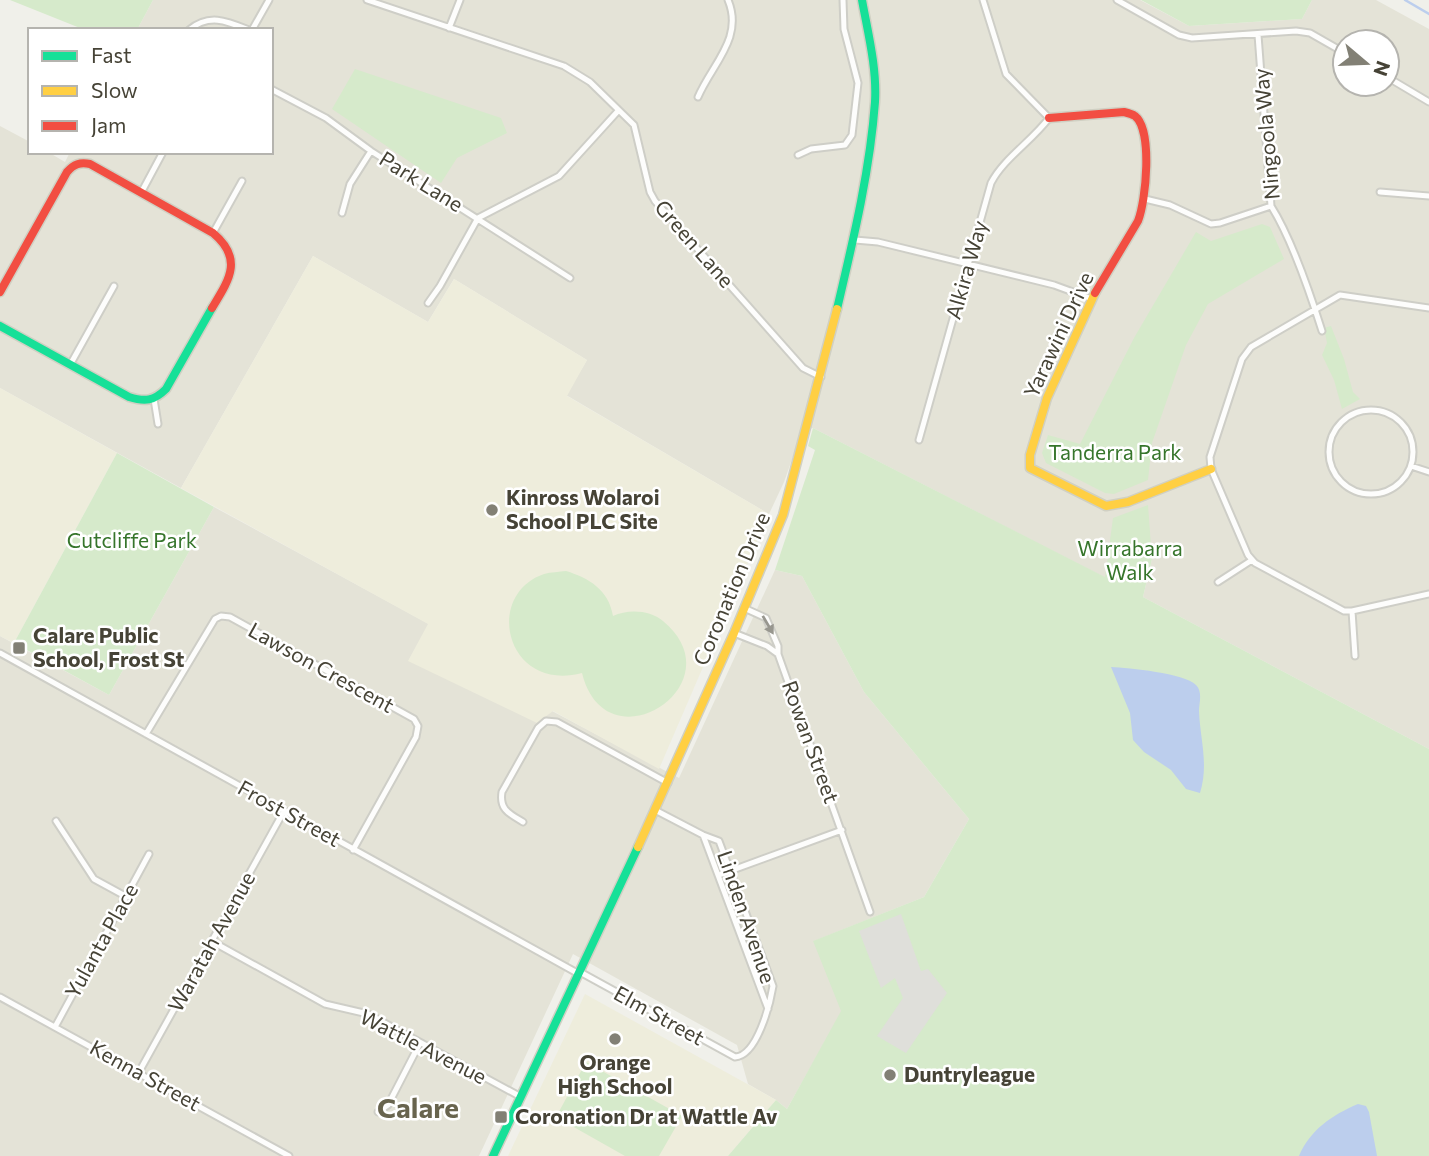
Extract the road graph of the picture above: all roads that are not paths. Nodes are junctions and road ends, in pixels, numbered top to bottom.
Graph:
1 (269, 0) edge
2 (366, 0) edge
3 (460, 0) edge
4 (728, 0) edge
5 (843, 0) edge
6 (862, 0) edge
7 (983, 0) edge
8 (1117, 0) edge
9 (192, 28) edge
10 (246, 28) edge
11 (252, 28) edge
12 (449, 28) junction
13 (1258, 34) junction
14 (1331, 45) edge
15 (1401, 85) edge
16 (273, 90) edge
17 (698, 97) dead end
18 (1429, 102) edge
19 (618, 111) junction
20 (1049, 118) junction
21 (371, 151) junction
22 (162, 154) edge
23 (799, 155) dead end
24 (242, 181) dead end
25 (1380, 192) dead end
26 (141, 193) junction
27 (1429, 195) edge
28 (1144, 199) junction
29 (1271, 206) junction
30 (342, 213) dead end
31 (478, 218) junction
32 (213, 233) junction
33 (855, 240) junction
34 (968, 264) junction
35 (4, 276) edge
36 (570, 278) dead end
37 (114, 286) dead end
38 (0, 292) edge
39 (1092, 299) junction
40 (428, 303) dead end
41 (1429, 308) edge
42 (1315, 309) junction
43 (0, 326) edge
44 (1322, 331) dead end
45 (70, 365) junction
46 (821, 377) junction
47 (154, 399) junction
48 (158, 424) dead end
49 (919, 440) dead end
50 (1411, 466) junction
51 (1211, 469) junction
52 (1429, 472) edge
53 (1252, 560) junction
54 (1218, 582) dead end
55 (1429, 594) edge
56 (744, 608) junction
57 (1352, 611) junction
58 (734, 633) junction
59 (0, 653) edge
60 (778, 654) junction
61 (1355, 656) dead end
62 (146, 734) junction
63 (668, 783) junction
64 (655, 810) junction
65 (284, 811) junction
66 (56, 821) dead end
67 (523, 822) dead end
68 (842, 830) junction
69 (703, 835) junction
70 (353, 850) junction
71 (149, 854) dead end
72 (731, 870) junction
73 (719, 874) junction
74 (127, 897) junction
75 (870, 912) dead end
76 (213, 942) junction
77 (580, 973) junction
78 (2, 999) edge
79 (0, 1006) edge
80 (769, 1011) junction
81 (55, 1027) junction
82 (420, 1042) junction
83 (740, 1057) joint
84 (139, 1072) junction
85 (521, 1097) junction
86 (378, 1112) dead end
87 (289, 1156) edge
88 (493, 1156) edge

1 - 11 street
2 - 12 street, Green Lane
3 - 12 street
4 - 17 street
5 - 23 street
6 - 33 street, Coronation Drive
7 - 20 street
8 - 13 street
9 - 10 street
12 - 19 street, Green Lane
13 - 14 street
13 - 29 street, Ningoola Way
15 - 18 street
16 - 21 street, Park Lane
19 - 31 street
19 - 46 street, Green Lane
20 - 28 street, Yarawini Drive
20 - 34 street, Alkira Way
21 - 30 street
21 - 31 street, Park Lane
22 - 26 street
24 - 32 street
25 - 27 street
26 - 32 street
26 - 35 street
28 - 29 street
28 - 39 street, Yarawini Drive
29 - 42 street, Ningoola Way
31 - 36 street, Park Lane
31 - 40 street
32 - 47 street
33 - 34 street
33 - 46 street, Coronation Drive
34 - 39 street
34 - 49 street, Alkira Way
35 - 38 street
37 - 45 street
39 - 51 street, Yarawini Drive
41 - 42 street
42 - 44 street, Ningoola Way
42 - 51 street
43 - 45 street
45 - 47 street
46 - 56 street, Coronation Drive
47 - 48 street
50 - 50 street
50 - 52 street
51 - 53 street
53 - 54 street
53 - 57 street
55 - 57 street
56 - 58 street, Coronation Drive
56 -> 60 street, Rowan Street
57 - 61 street
58 - 60 street, Rowan Street
58 - 63 street, Coronation Drive
59 - 62 street, Frost Street
60 - 68 street, Rowan Street
62 - 65 street, Frost Street
62 - 70 street, Lawson Crescent
63 - 64 street, Coronation Drive
63 - 67 street
64 - 69 street, Linden Avenue
64 - 77 street, Coronation Drive
65 - 70 street, Frost Street
65 - 76 street, Waratah Avenue
66 - 74 street
68 - 72 street, Rowan Street
68 - 75 street, Rowan Street
69 - 72 street, Linden Avenue
69 - 73 street, Linden Avenue
70 - 77 street, Frost Street
71 - 74 street, Yulanta Place
72 - 73 street, Rowan Street
72 - 80 street, Linden Avenue
73 - 80 street, Linden Avenue
74 - 81 street, Yulanta Place
76 - 82 street, Wattle Avenue
76 - 84 street, Waratah Avenue
77 - 83 street, Elm Street
77 - 85 street, Coronation Drive
78 - 79 street
78 - 81 street, Kenna Street
80 - 83 street, Linden Avenue
81 - 84 street, Kenna Street
82 - 85 street, Wattle Avenue
82 - 86 street
84 - 87 street, Kenna Street
85 - 88 street, Coronation Drive

